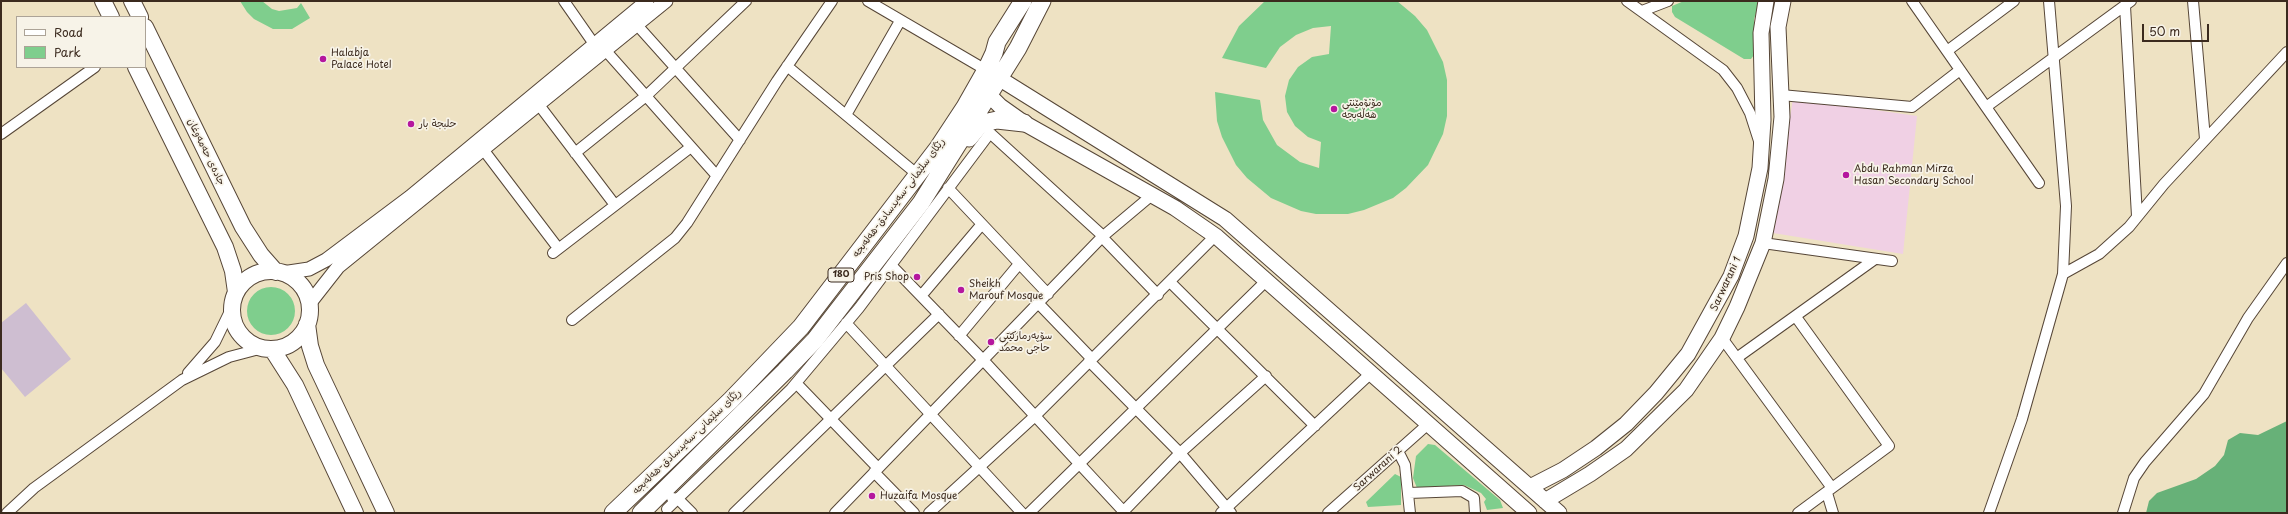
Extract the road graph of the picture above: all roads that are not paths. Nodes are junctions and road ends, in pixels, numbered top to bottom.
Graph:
1 (103, 1) edge
2 (132, 1) edge
3 (564, 1) edge
4 (647, 1) edge
5 (666, 1) edge
6 (746, 1) edge
7 (832, 1) edge
8 (868, 1) edge
9 (1628, 1) edge
10 (1766, 1) edge
11 (1783, 1) edge
12 (1912, 1) edge
13 (2014, 1) edge
14 (2048, 1) edge
15 (2193, 1) edge
16 (1662, 2) edge
17 (1037, 3) edge
18 (2128, 3) edge
19 (1642, 11) junction
20 (110, 16) edge
21 (140, 16) edge
22 (900, 21) junction
23 (637, 25) junction
24 (146, 29) edge
25 (594, 44) junction
26 (606, 51) junction
27 (1947, 51) junction
28 (2287, 52) edge
29 (2053, 58) junction
30 (787, 66) junction
31 (94, 68) edge
32 (136, 68) edge
33 (675, 68) junction
34 (1960, 70) junction
35 (988, 72) junction
36 (988, 95) junction
37 (1781, 95) junction
38 (646, 96) junction
39 (539, 105) junction
40 (1986, 107) junction
41 (846, 115) junction
42 (1024, 123) junction
43 (1, 134) edge
44 (2205, 139) junction
45 (740, 140) junction
46 (691, 147) junction
47 (475, 149) junction
48 (1762, 150) junction
49 (575, 153) junction
50 (918, 175) junction
51 (717, 176) junction
52 (2039, 183) dead end
53 (948, 188) junction
54 (930, 189) junction
55 (1152, 195) junction
56 (413, 200) junction
57 (615, 205) junction
58 (2137, 216) junction
59 (982, 224) junction
60 (1215, 236) junction
61 (1103, 237) junction
62 (1763, 243) junction
63 (1876, 258) junction
64 (1892, 261) dead end
65 (2287, 263) edge
66 (1019, 264) junction
67 (891, 265) junction
68 (279, 272) junction
69 (2063, 274) junction
70 (1731, 276) junction
71 (1266, 281) junction
72 (1170, 282) junction
73 (1748, 282) junction
74 (1302, 287) junction
75 (1048, 294) junction
76 (1158, 294) junction
77 (921, 296) junction
78 (234, 300) junction
79 (1288, 301) junction
80 (309, 304) junction
81 (1039, 304) junction
82 (939, 314) junction
83 (1796, 317) junction
84 (572, 320) dead end
85 (846, 323) junction
86 (307, 324) junction
87 (1218, 328) junction
88 (959, 336) junction
89 (1722, 338) junction
90 (267, 349) junction
91 (1738, 357) junction
92 (1091, 360) junction
93 (984, 361) junction
94 (885, 365) junction
95 (1370, 374) junction
96 (1266, 376) junction
97 (182, 380) junction
98 (796, 383) junction
99 (1136, 407) junction
100 (930, 416) junction
101 (1035, 416) junction
102 (829, 418) junction
103 (1427, 425) junction
104 (1314, 426) junction
105 (1398, 450) junction
106 (1180, 454) junction
107 (1079, 463) junction
108 (979, 467) junction
109 (876, 470) junction
110 (644, 484) junction
111 (1530, 487) junction
112 (1830, 491) junction
113 (1409, 493) junction
114 (678, 499) junction
115 (1545, 501) junction
116 (665, 507) edge
117 (1226, 511) edge
118 (1334, 511) edge
119 (1123, 512) edge
120 (7, 513) edge
121 (355, 513) edge
122 (386, 513) edge
123 (613, 513) edge
124 (641, 513) edge
125 (692, 513) edge
126 (734, 513) edge
127 (835, 513) edge
128 (914, 513) edge
129 (929, 513) edge
130 (1022, 513) edge
131 (1029, 513) edge
132 (1410, 513) edge
133 (1475, 513) edge
134 (1529, 513) edge
135 (1559, 513) edge
136 (1798, 513) edge
137 (1833, 513) edge
138 (1988, 513) edge
139 (2123, 513) edge

1 - 20 main road
2 - 21 main road
3 - 25 street
4 - 25 street
5 - 23 street
6 - 33 street
7 - 30 street
8 - 22 street
9 - 19 street
10 - 48 main road, Sarwarani 1
11 - 37 main road
12 - 27 street
13 - 27 street
14 - 29 street
15 - 44 street
16 - 19 street
17 - 35 highway, رێگای سلێمانی-سەیدسادق-هەلەبجە / 180
17 - 35 highway, 180
18 - 29 street
18 - 58 street
19 - 48 street
22 - 35 street
22 - 41 street
23 - 26 street
23 - 33 street
24 - 68 main road, جادەی حەمەوغان
25 - 47 street
26 - 38 street
26 - 39 street
27 - 34 street
28 - 44 street
29 - 40 street
29 - 69 street
30 - 41 street
30 - 45 street
31 - 43 street
32 - 78 main road
33 - 38 street
33 - 45 street
34 - 37 street
34 - 40 street
35 - 36 highway, 180
35 - 50 highway, رێگای سلێمانی-سەیدسادق-هەلەبجە / 180
35 - 74 main road
36 - 42 main road
36 - 54 highway, رێگای سلێمانی-سەیدسادق-هەلەبجە / 180
37 - 62 main road
38 - 46 street
38 - 49 street
39 - 47 street
39 - 49 street
40 - 52 street
41 - 50 street
42 - 54 highway
42 - 55 main road
44 - 58 street
45 - 51 street
46 - 51 street
46 - 57 street
47 - 56 street
47 - 57 street
48 - 70 main road, Sarwarani 1
49 - 57 street
50 - 110 highway, رێگای سلێمانی-سەیدسادق-هەلەبجە / 180
51 - 84 street
53 - 59 street
53 - 61 street
53 - 67 street
54 - 116 highway, رێگای سلێمانی-سەیدسادق-هەلەبجە / 180
55 - 60 main road
55 - 61 street
56 - 68 street
56 - 80 street
58 - 69 street
59 - 66 street
59 - 77 street
60 - 71 main road
60 - 72 street
61 - 75 street
61 - 76 street
62 - 63 street
62 - 73 main road
63 - 64 street
63 - 83 street
65 - 139 street
66 - 75 street
66 - 88 street
67 - 77 street
67 - 85 street
68 - 78 main road
68 - 80 main road
69 - 138 street
70 - 73 main road
70 - 111 main road, Sarwarani 1
71 - 79 main road
71 - 87 street
72 - 76 street
72 - 87 street
73 - 89 main road
74 - 79 main road
74 - 111 main road
75 - 81 street
76 - 92 street
77 - 82 street
78 - 90 main road
78 - 97 street
79 - 95 main road
80 - 86 main road
81 - 92 street
81 - 93 street
82 - 88 street
82 - 94 street
83 - 91 street
83 - 112 street
85 - 94 street
85 - 98 street
86 - 90 main road
86 - 122 main road
87 - 96 street
87 - 99 street
88 - 93 street
89 - 91 street
89 - 115 main road
90 - 97 street
90 - 121 main road
91 - 112 street
92 - 99 street
92 - 101 street
93 - 100 street
93 - 101 street
94 - 100 street
94 - 102 street
95 - 103 main road
95 - 104 street
96 - 104 street
96 - 106 street
97 - 120 street
98 - 102 street
98 - 114 street
99 - 106 street
99 - 107 street
100 - 108 street
100 - 109 street
101 - 107 street
101 - 108 street
102 - 109 street
102 - 126 street
103 - 105 street, Sarwarani 2
103 - 134 main road
104 - 117 street
105 - 113 street
105 - 118 street, Sarwarani 2
106 - 117 street
106 - 119 street
107 - 119 street
107 - 131 street
108 - 129 street
108 - 130 street
109 - 127 street
109 - 128 street
110 - 116 street
110 - 123 highway, رێگای سلێمانی-سەیدسادق-هەلەبجە / 180
111 - 115 main road
112 - 136 street
112 - 137 street
113 - 132 street
113 - 133 street
114 - 116 street
114 - 116 street
114 - 125 street
115 - 135 main road
116 - 124 highway, رێگای سلێمانی-سەیدسادق-هەلەبجە / 180

